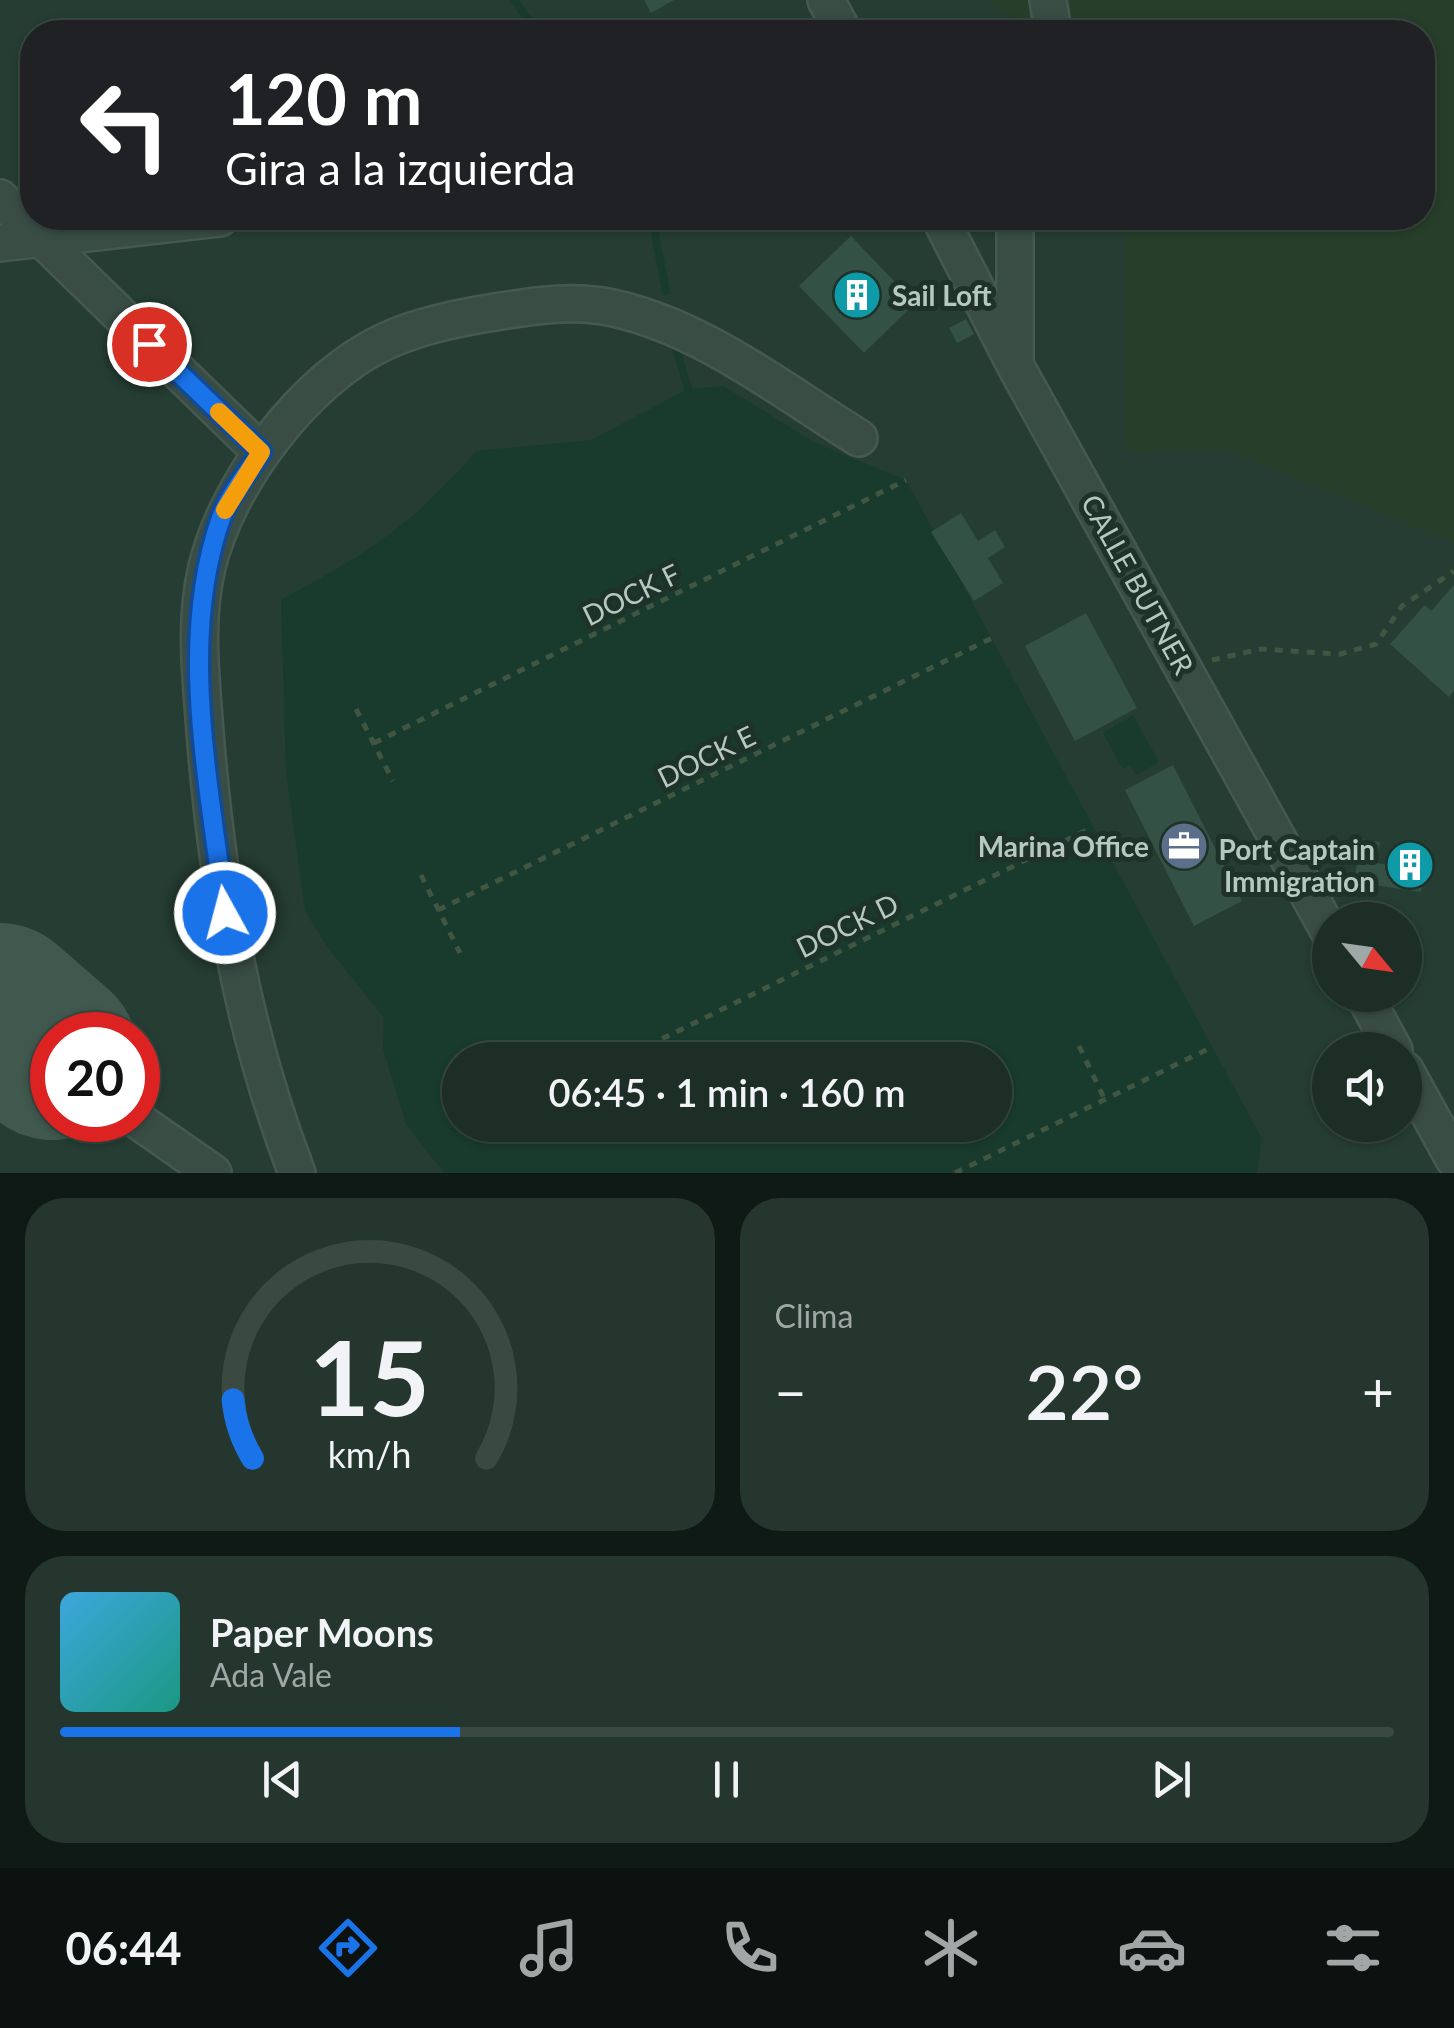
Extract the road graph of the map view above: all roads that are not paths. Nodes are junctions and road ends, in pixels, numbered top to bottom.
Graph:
1 (0, 198) edge
2 (20, 218) edge
3 (32, 230) edge
4 (99, 230) edge
5 (946, 230) edge
6 (1015, 230) edge
7 (38, 236) junction
8 (0, 243) edge
9 (1015, 365) junction
10 (859, 438) dead end
11 (261, 452) junction
12 (1313, 902) edge
13 (1422, 1101) edge
14 (160, 1136) edge
15 (1454, 1159) edge
16 (213, 1173) edge
17 (297, 1173) edge

1 - 2 street
3 - 7 street
4 - 7 street
5 - 9 street
6 - 9 street, CALLE BUTNER
7 - 8 street
7 - 11 street
9 - 12 street, CALLE BUTNER
10 - 11 street
11 - 17 street
13 - 15 street
14 - 16 street

